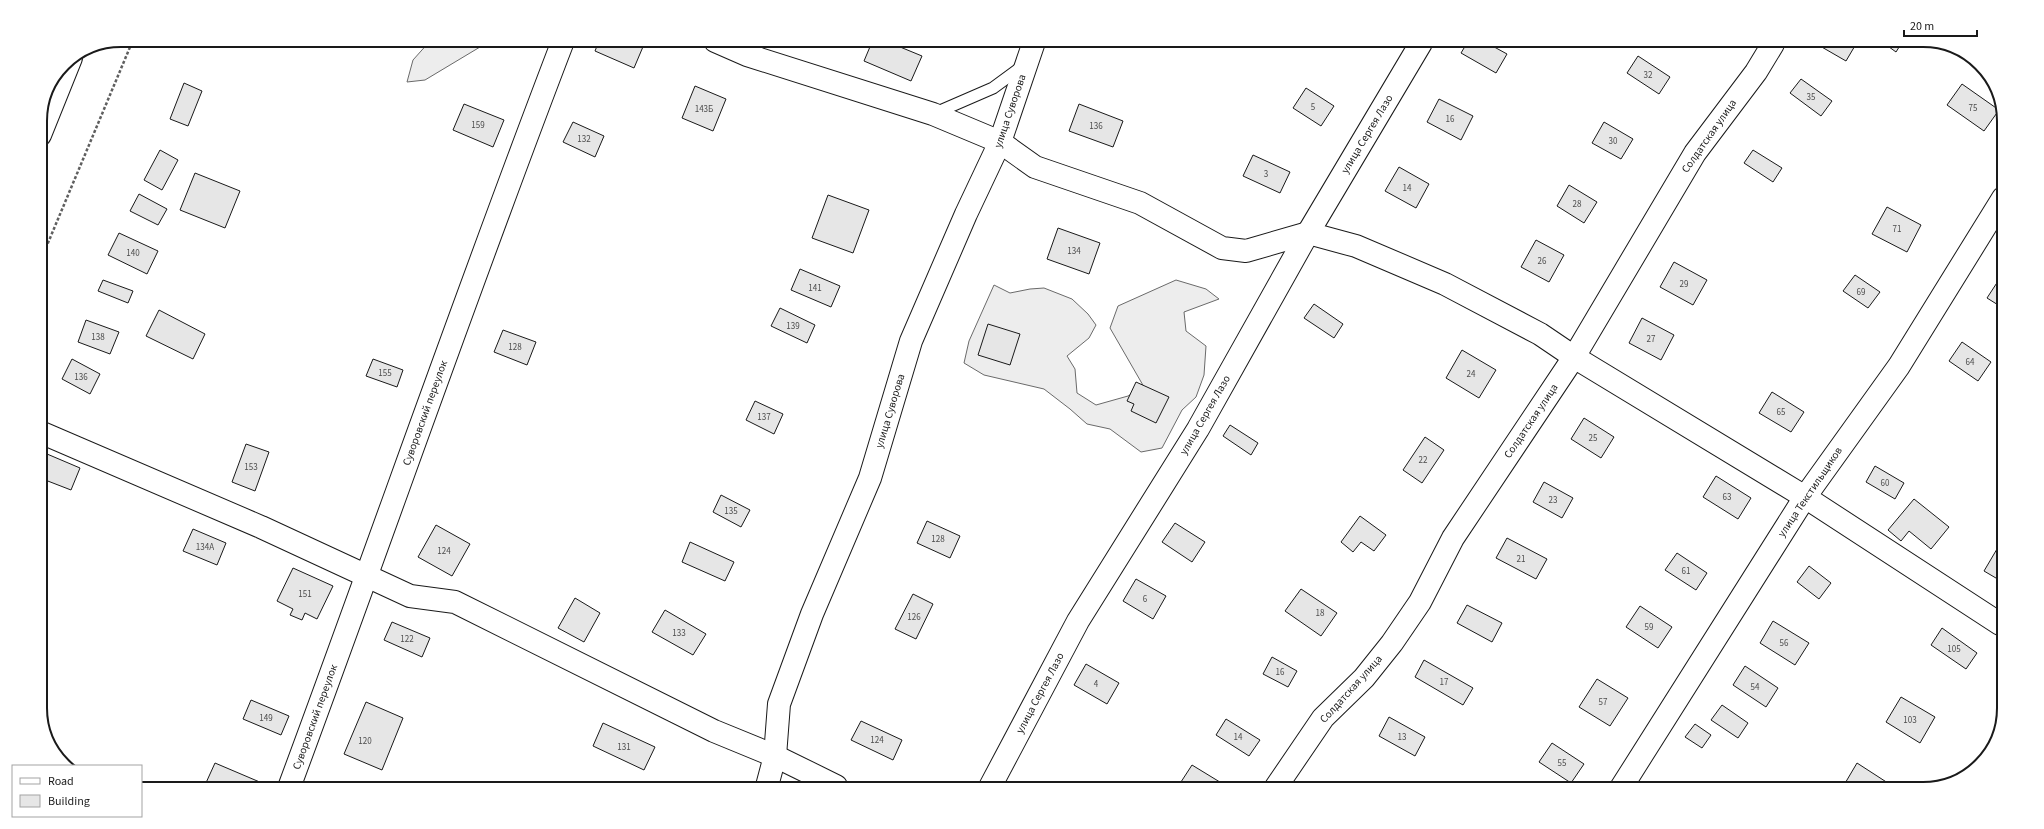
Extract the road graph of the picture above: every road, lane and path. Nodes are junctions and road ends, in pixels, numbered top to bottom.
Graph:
1 (130, 47) edge
2 (561, 47) edge
3 (729, 47) edge
4 (1032, 47) edge
5 (1419, 47) edge
6 (1771, 47) edge
7 (1026, 63) junction
8 (66, 72) edge
9 (933, 114) junction
10 (47, 117) edge
11 (1000, 142) junction
12 (1997, 208) edge
13 (1308, 234) junction
14 (47, 245) edge
15 (1574, 357) junction
16 (47, 435) edge
17 (1805, 497) junction
18 (367, 576) junction
19 (1997, 622) edge
20 (775, 756) junction
21 (291, 782) edge
22 (768, 782) edge
23 (828, 782) edge
24 (993, 782) edge
25 (1280, 782) edge
26 (1625, 782) edge

1 - 14 path
2 - 18 street, Суворовский переулок
3 - 9 street
4 - 7 street, улица Суворова
5 - 13 street, улица Сергея Лазо
6 - 15 street, Солдатская улица
7 - 9 lane
7 - 11 street, улица Суворова
8 - 10 street
9 - 11 street
11 - 13 street
11 - 20 street, улица Суворова
12 - 17 street, улица Текстильщиков
13 - 15 street
13 - 24 street, улица Сергея Лазо
15 - 17 street
15 - 25 street, Солдатская улица
16 - 18 street
17 - 19 street
17 - 26 street, улица Текстильщиков
18 - 20 street
18 - 21 street, Суворовский переулок
20 - 22 street, улица Суворова
20 - 23 street

